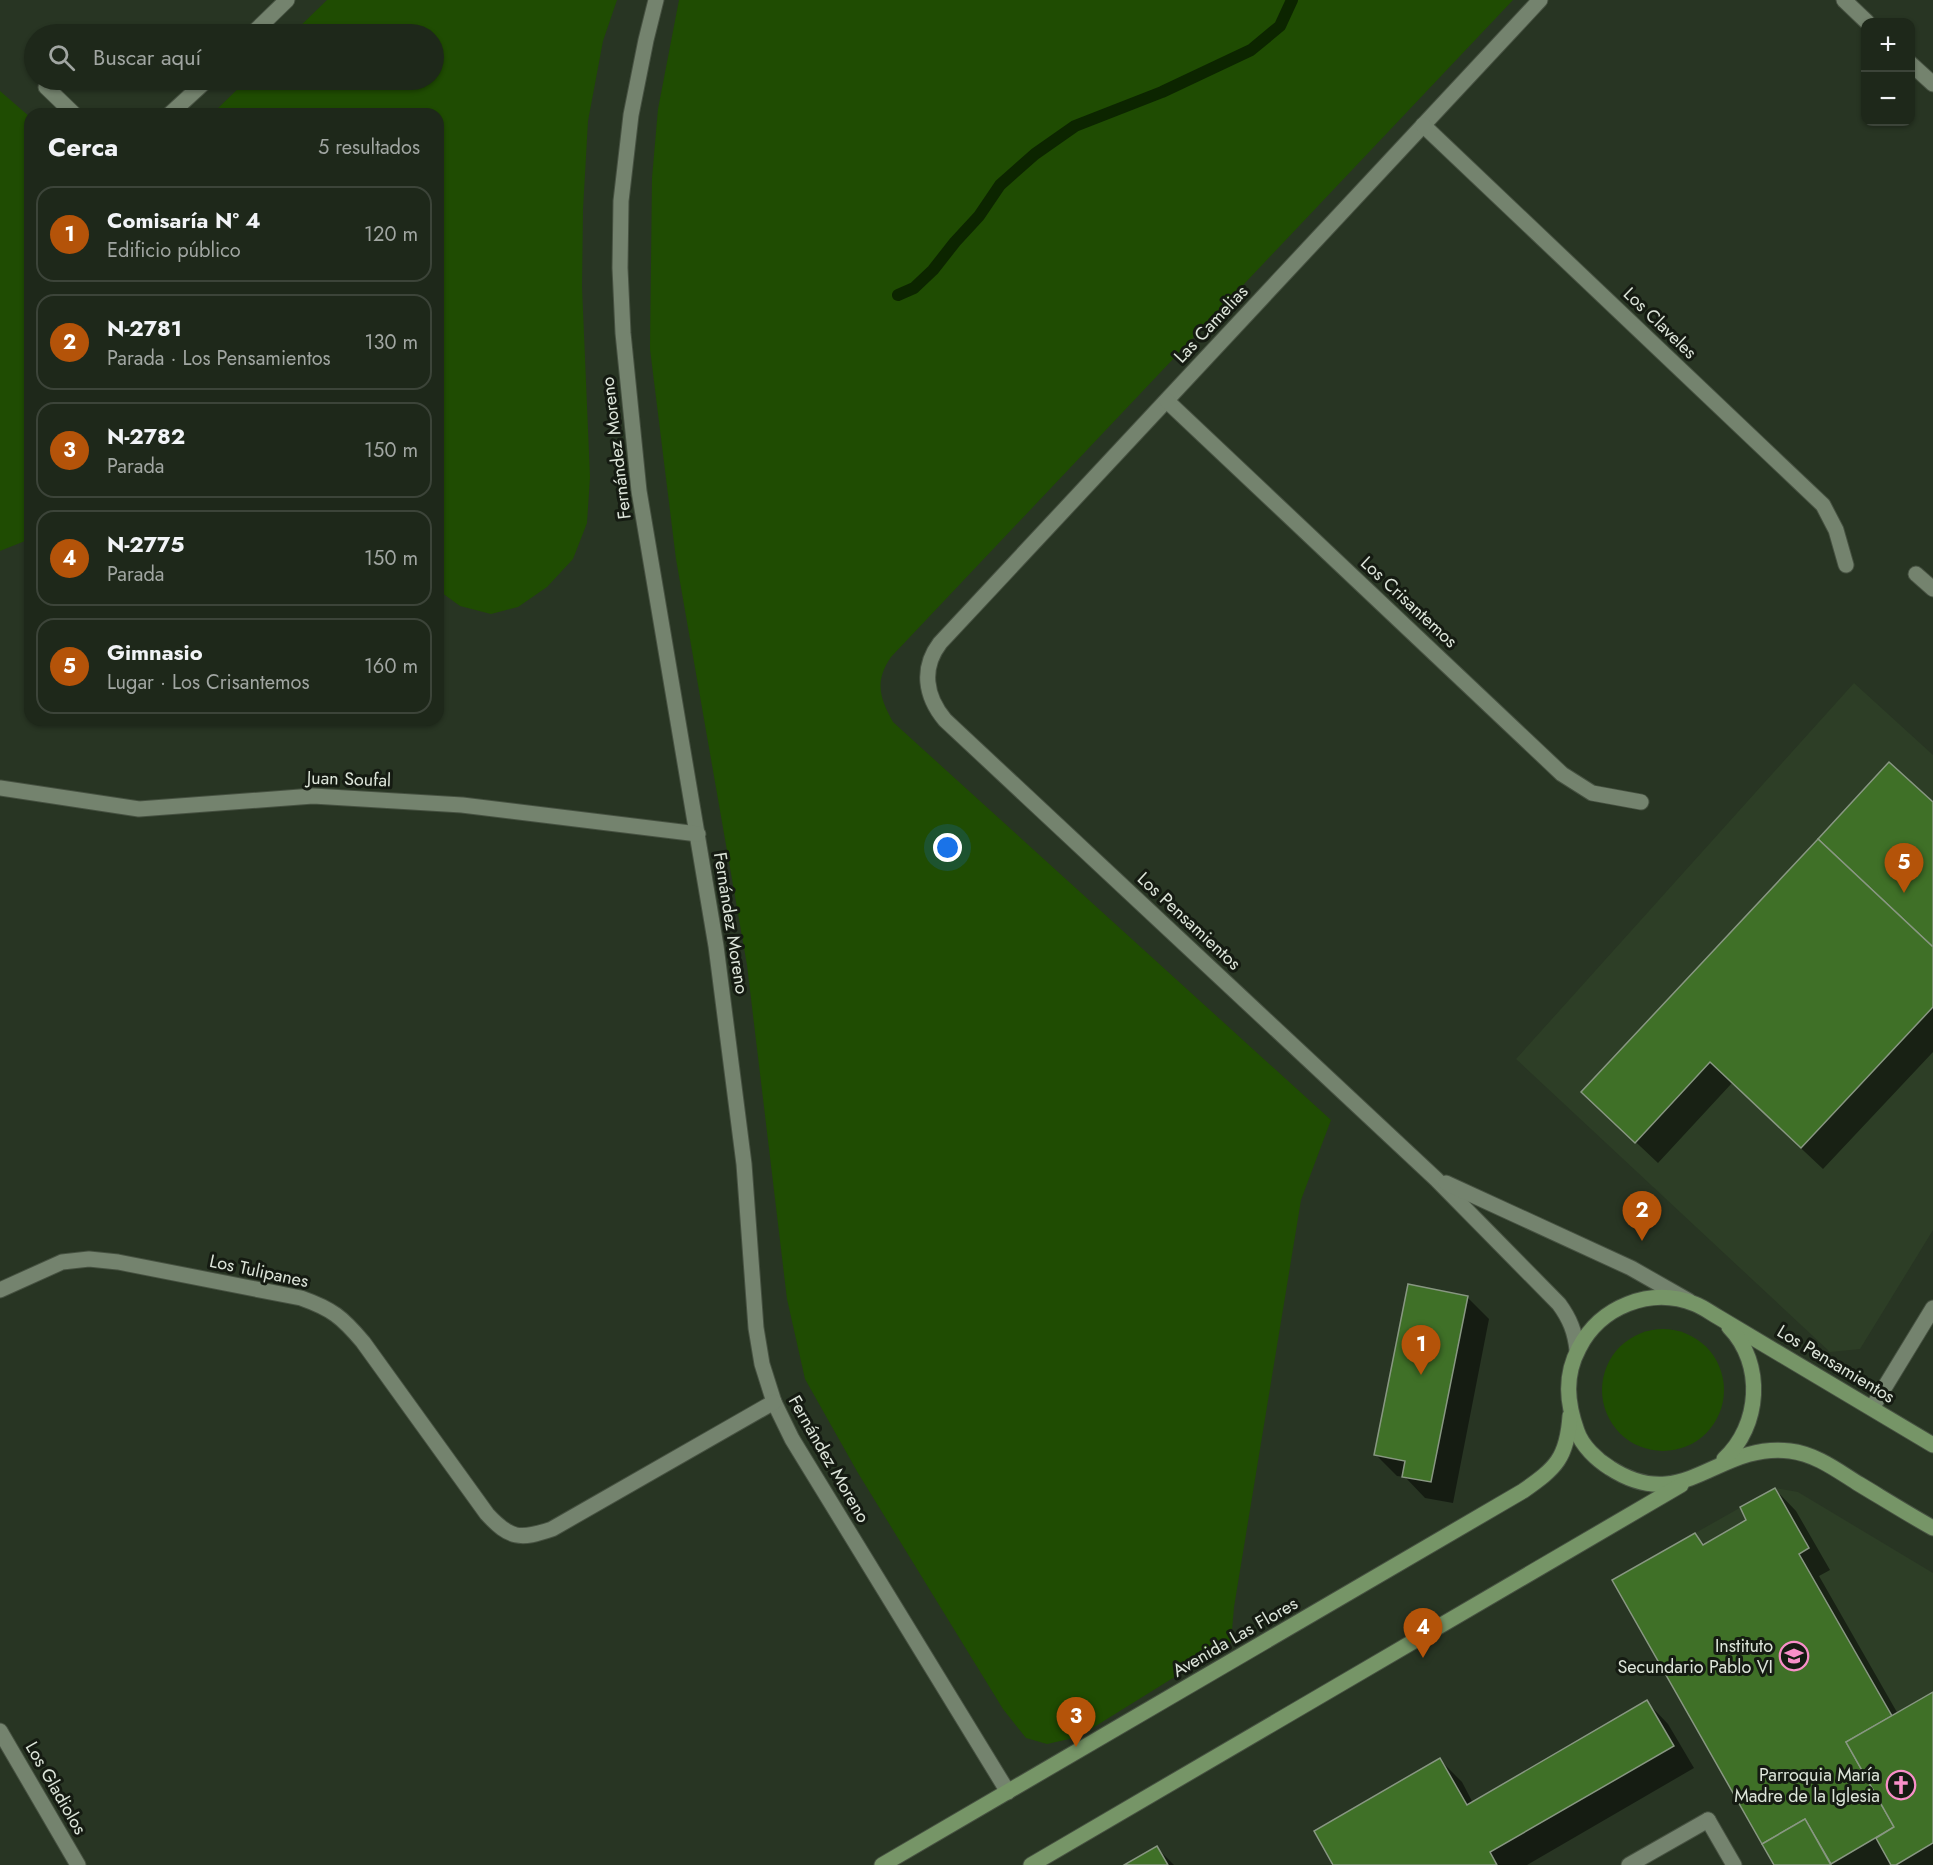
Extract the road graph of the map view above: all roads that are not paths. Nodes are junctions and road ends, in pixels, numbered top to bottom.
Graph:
1 (287, 0) edge
2 (656, 0) edge
3 (1540, 0) edge
4 (1844, 0) edge
5 (1863, 18) edge
6 (262, 24) edge
7 (1915, 67) edge
8 (1933, 84) edge
9 (49, 90) edge
10 (196, 90) edge
11 (68, 108) edge
12 (177, 108) edge
13 (1423, 125) junction
14 (1167, 401) junction
15 (1846, 565) dead end
16 (1916, 574) dead end
17 (1933, 589) edge
18 (927, 684) joint
19 (0, 788) edge
20 (1641, 801) dead end
21 (698, 834) junction
22 (1436, 1179) junction
23 (0, 1290) edge
24 (1694, 1304) junction
25 (1933, 1308) edge
26 (1718, 1317) junction
27 (1577, 1350) junction
28 (774, 1402) junction
29 (1872, 1408) junction
30 (1570, 1413) junction
31 (1933, 1445) edge
32 (1718, 1465) junction
33 (1693, 1479) junction
34 (1933, 1528) edge
35 (0, 1731) edge
36 (1008, 1792) junction
37 (78, 1865) edge
38 (882, 1865) edge
39 (1031, 1865) edge
40 (1629, 1865) edge
41 (1734, 1865) edge

1 - 6 street
2 - 21 street, Fernández Moreno
3 - 13 street, Las Camelias
4 - 5 street
7 - 8 street
9 - 11 street
10 - 12 street
13 - 14 street, Las Camelias
13 - 15 street, Los Claveles
14 - 18 street, Las Camelias
14 - 20 street, Los Crisantemos
16 - 17 street
18 - 22 street, Los Pensamientos
19 - 21 street, Juan Soufal
21 - 28 street, Fernández Moreno
22 - 24 street, Los Pensamientos
22 - 27 street, Los Pensamientos
23 - 28 street, Los Tulipanes
24 - 26 main road, Los Pensamientos
24 - 27 main road, Los Pensamientos
25 - 29 street
26 - 29 main road, Los Pensamientos
26 - 32 main road, Los Pensamientos
27 - 30 main road, Los Pensamientos
28 - 36 street, Fernández Moreno
29 - 31 main road, Los Pensamientos
30 - 33 main road, Los Pensamientos
30 - 36 main road, Avenida Las Flores
32 - 33 main road, Los Pensamientos
32 - 34 main road, Los Pensamientos
33 - 39 main road
35 - 37 street, Los Gladiolos
36 - 38 main road, Avenida Las Flores
40 - 41 street

